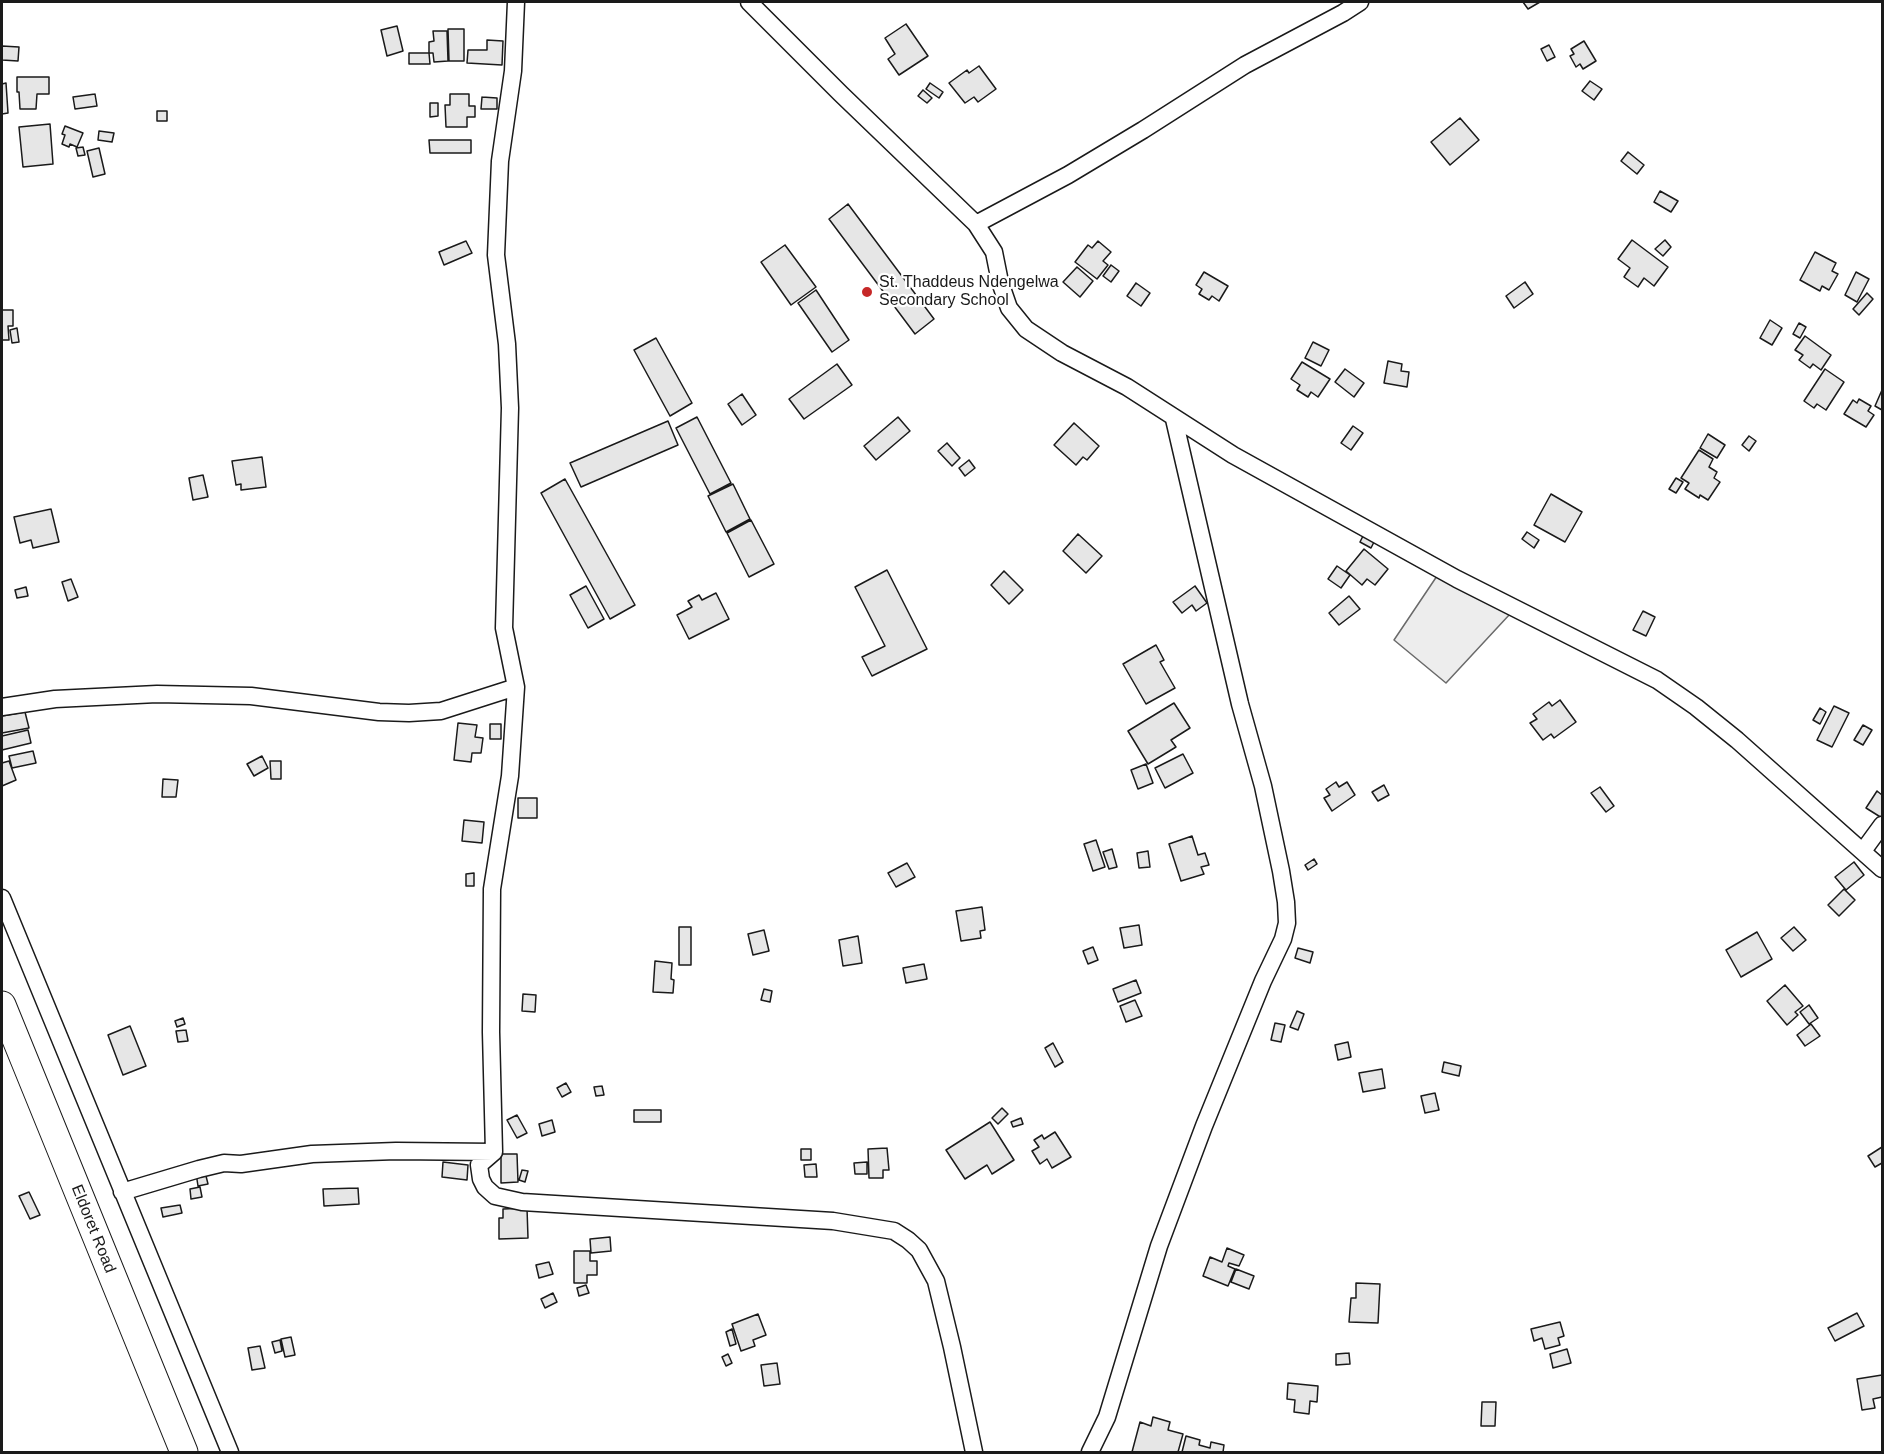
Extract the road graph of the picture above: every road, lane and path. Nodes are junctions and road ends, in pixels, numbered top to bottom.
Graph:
1 (516, 2) edge
2 (749, 2) edge
3 (1360, 2) edge
4 (976, 224) junction
5 (1174, 419) junction
6 (516, 687) junction
7 (2, 707) edge
8 (1882, 825) edge
9 (1863, 851) junction
10 (1882, 869) edge
11 (2, 898) edge
12 (2, 1005) edge
13 (495, 1152) junction
14 (122, 1192) junction
15 (184, 1452) edge
16 (230, 1452) edge
17 (974, 1452) edge
18 (1090, 1452) edge

1 - 6 street
2 - 4 street
3 - 4 street
4 - 5 street
5 - 9 street
5 - 18 street
6 - 7 street
6 - 13 street
8 - 9 street
9 - 10 street
11 - 14 street
12 - 15 highway, Eldoret Road
13 - 14 street
13 - 17 street
14 - 16 street

